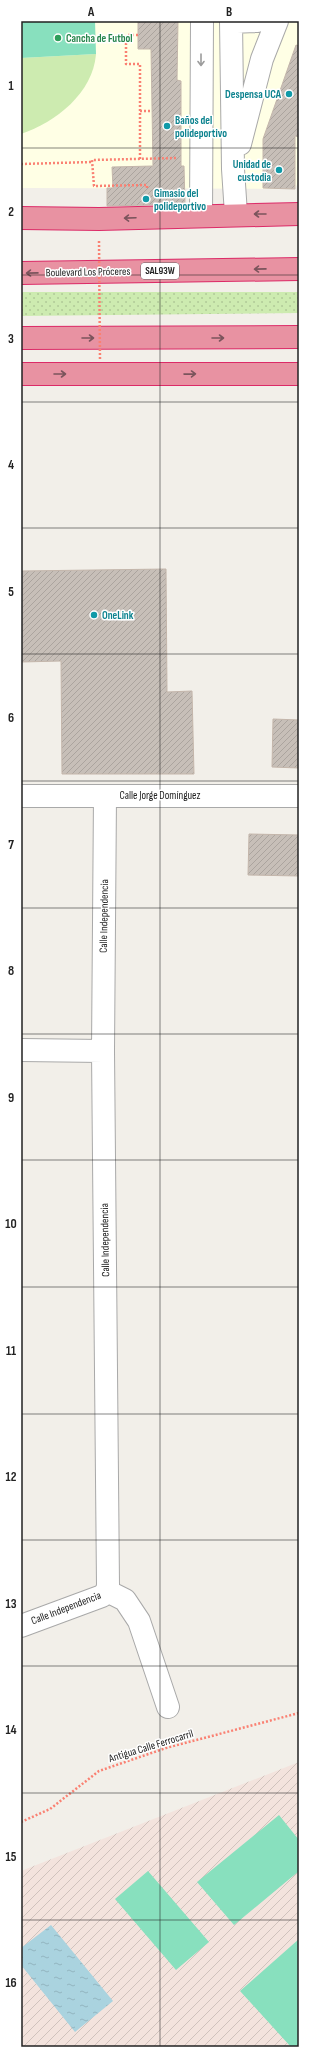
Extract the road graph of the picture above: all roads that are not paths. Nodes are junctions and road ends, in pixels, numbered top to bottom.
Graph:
1 (202, 21) edge
2 (257, 21) edge
3 (277, 21) edge
4 (231, 22) edge
5 (233, 169) junction
6 (236, 214) junction
7 (299, 214) edge
8 (201, 216) junction
9 (21, 218) edge
10 (299, 269) edge
11 (21, 273) edge
12 (21, 338) edge
13 (299, 338) edge
14 (21, 374) edge
15 (299, 374) edge
16 (21, 796) edge
17 (105, 796) junction
18 (299, 796) edge
19 (21, 1050) edge
20 (103, 1051) junction
21 (107, 1592) junction
22 (21, 1626) edge
23 (168, 1707) dead end

1 -> 8 street
2 - 4 street
3 - 5 street
4 - 5 street
5 - 6 street
7 -> 6 highway
6 - 8 highway
8 -> 9 highway
10 -> 11 highway, Boulevard Los Próceres / SAL93W
12 -> 13 highway
14 -> 15 highway
16 - 17 street, Calle Jorge Domínguez
17 - 18 street, Calle Jorge Domínguez
17 - 20 street, Calle Independencia
19 - 20 street
20 - 21 street, Calle Independencia
21 - 22 street, Calle Independencia
21 - 23 street

